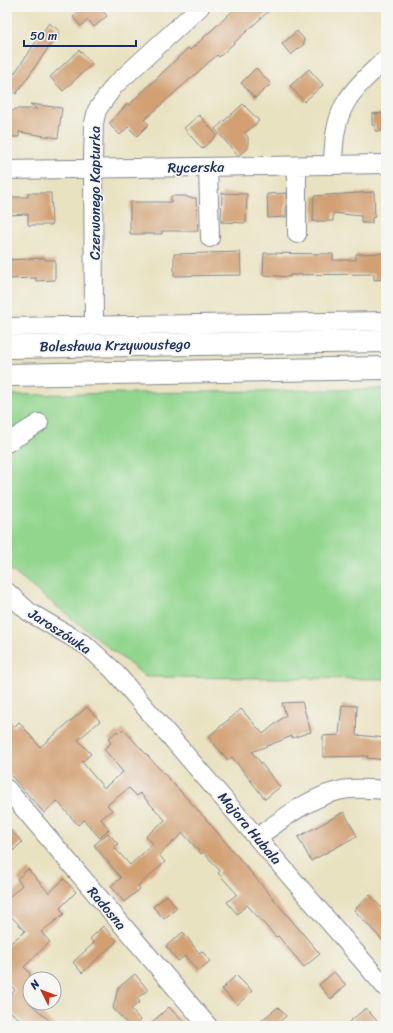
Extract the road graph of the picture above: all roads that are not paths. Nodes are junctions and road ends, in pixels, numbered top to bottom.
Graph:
1 (200, 7) edge
2 (386, 59) edge
3 (386, 164) edge
4 (333, 165) junction
5 (297, 166) junction
6 (208, 167) junction
7 (93, 168) junction
8 (7, 170) edge
9 (297, 234) dead end
10 (210, 238) dead end
11 (386, 321) edge
12 (94, 326) junction
13 (7, 327) edge
14 (386, 341) edge
15 (222, 344) junction
16 (7, 347) edge
17 (386, 368) edge
18 (216, 371) junction
19 (7, 375) edge
20 (39, 423) dead end
21 (7, 443) edge
22 (7, 592) edge
23 (113, 670) joint
24 (7, 789) edge
25 (386, 790) edge
26 (258, 837) junction
27 (386, 988) edge
28 (208, 1026) edge

1 - 7 street, Czerwonego Kapturka
2 - 4 street
3 - 4 street, Rycerska
4 - 5 street, Rycerska
5 - 6 street, Rycerska
5 - 9 street
6 - 7 street, Rycerska
6 - 10 street
7 - 8 street, Rycerska
7 - 12 street, Czerwonego Kapturka
11 - 12 street
12 - 13 street
14 - 15 main road, Bolesława Krzywoustego
15 - 16 main road, Bolesława Krzywoustego
15 - 18 main road, Bolesława Krzywoustego
17 - 18 main road, Bolesława Krzywoustego
18 - 19 main road, Bolesława Krzywoustego
20 - 21 street
22 - 23 street, Jaroszówka
23 - 26 street, Majora Hubala
24 - 28 street, Radosna
25 - 26 street
26 - 27 street, Majora Hubala

